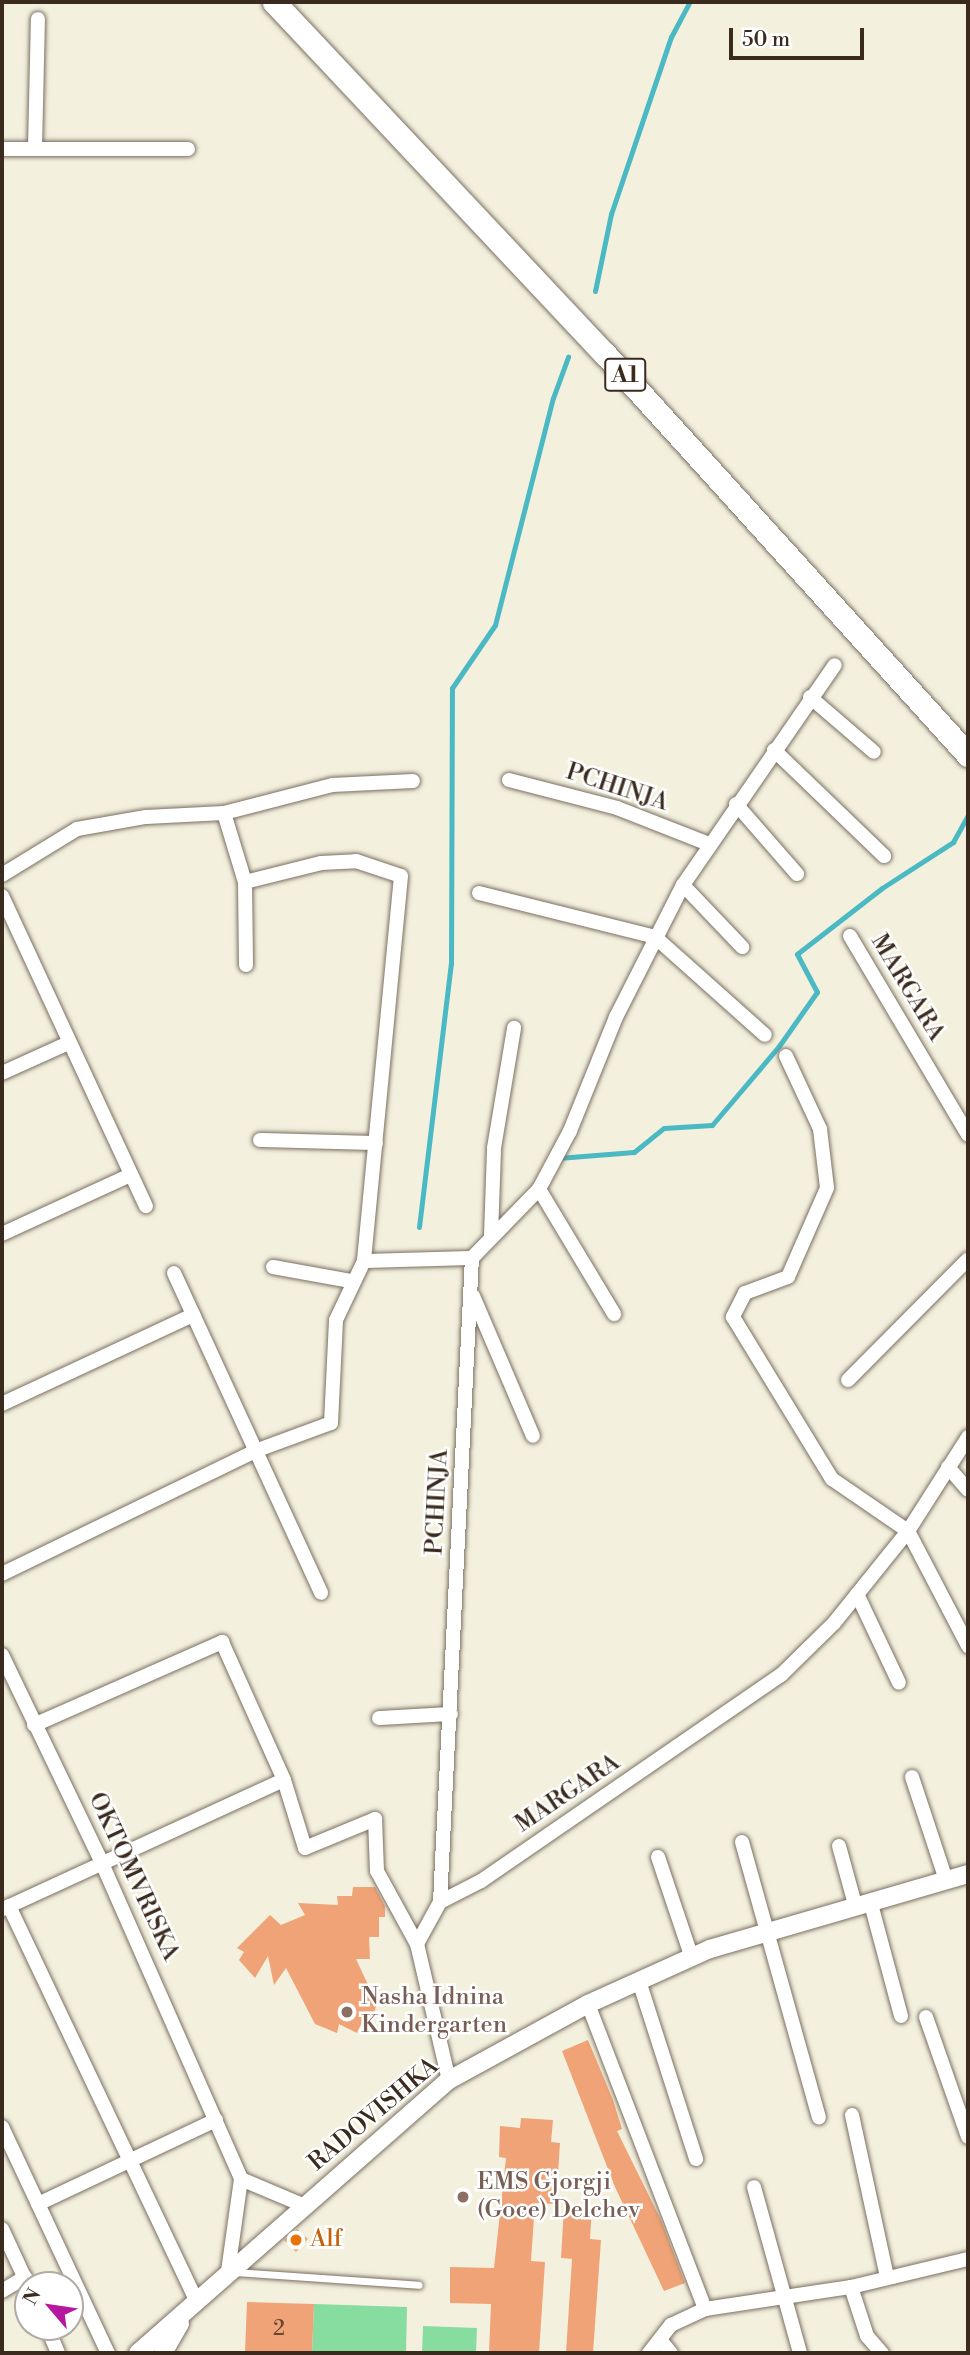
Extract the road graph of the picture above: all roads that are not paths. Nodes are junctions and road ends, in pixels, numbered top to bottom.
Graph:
1 (274, 2) edge
2 (38, 19) dead end
3 (35, 148) junction
4 (2, 149) edge
5 (188, 149) dead end
6 (835, 664) dead end
7 (810, 697) junction
8 (774, 750) junction
9 (874, 752) dead end
10 (968, 755) edge
11 (509, 780) dead end
12 (413, 781) dead end
13 (736, 804) junction
14 (224, 813) junction
15 (709, 844) junction
16 (884, 856) dead end
17 (797, 874) dead end
18 (2, 875) edge
19 (245, 882) junction
20 (683, 885) junction
21 (479, 893) dead end
22 (2, 896) edge
23 (850, 936) dead end
24 (655, 937) junction
25 (743, 947) dead end
26 (246, 965) dead end
27 (514, 1028) dead end
28 (765, 1035) dead end
29 (68, 1043) junction
30 (786, 1056) dead end
31 (2, 1073) edge
32 (968, 1135) edge
33 (260, 1140) dead end
34 (376, 1143) junction
35 (131, 1175) junction
36 (538, 1189) junction
37 (146, 1206) dead end
38 (2, 1234) edge
39 (491, 1236) junction
40 (472, 1258) junction
41 (968, 1259) edge
42 (364, 1261) junction
43 (273, 1267) dead end
44 (174, 1273) dead end
45 (351, 1281) junction
46 (471, 1291) junction
47 (614, 1314) dead end
48 (193, 1315) junction
49 (848, 1380) dead end
50 (2, 1405) edge
51 (533, 1436) dead end
52 (968, 1437) edge
53 (255, 1451) junction
54 (948, 1467) junction
55 (968, 1490) edge
56 (908, 1531) junction
57 (2, 1574) edge
58 (321, 1593) dead end
59 (857, 1594) junction
60 (968, 1646) edge
61 (2, 1655) edge
62 (899, 1683) dead end
63 (451, 1714) junction
64 (379, 1718) dead end
65 (34, 1725) junction
66 (912, 1777) dead end
67 (284, 1780) junction
68 (742, 1842) dead end
69 (839, 1846) dead end
70 (658, 1857) dead end
71 (100, 1861) junction
72 (968, 1874) edge
73 (946, 1881) junction
74 (440, 1902) junction
75 (864, 1906) junction
76 (5, 1908) edge
77 (768, 1930) junction
78 (417, 1944) junction
79 (692, 1958) junction
80 (639, 1981) junction
81 (588, 2004) junction
82 (901, 2016) dead end
83 (926, 2017) dead end
84 (449, 2080) junction
85 (852, 2115) dead end
86 (818, 2117) dead end
87 (216, 2120) junction
88 (2, 2127) edge
89 (968, 2137) edge
90 (129, 2158) junction
91 (696, 2159) dead end
92 (241, 2179) junction
93 (754, 2187) dead end
94 (37, 2204) junction
95 (305, 2206) junction
96 (2, 2229) edge
97 (968, 2259) edge
98 (21, 2271) edge
99 (228, 2272) junction
100 (887, 2277) junction
101 (419, 2285) dead end
102 (851, 2287) junction
103 (784, 2297) junction
104 (191, 2308) junction
105 (705, 2309) junction
106 (660, 2340) junction
107 (108, 2353) edge
108 (138, 2353) edge
109 (163, 2353) edge
110 (649, 2353) edge
111 (671, 2353) edge
112 (800, 2353) edge
113 (882, 2353) edge

1 - 10 main road, A1
2 - 3 street
3 - 4 street
3 - 5 street
6 - 7 street
7 - 8 street
7 - 9 street
8 - 13 street
8 - 16 street
11 - 15 street, PCHINJA
12 - 14 street
13 - 15 street
13 - 17 street
14 - 18 street
14 - 19 street
15 - 20 street
19 - 26 street
19 - 34 street
20 - 24 street
20 - 25 street
21 - 24 street
22 - 29 street
23 - 32 street, MARGARA
24 - 28 street
24 - 36 street
27 - 39 street
29 - 31 street
29 - 35 street
30 - 56 street
33 - 34 street
34 - 42 street
35 - 37 street
35 - 38 street
36 - 39 street
36 - 47 street
39 - 40 street
40 - 42 street
40 - 46 street, PCHINJA
41 - 49 street
42 - 45 street
43 - 45 street
44 - 48 street
45 - 53 street
46 - 51 street, PCHINJA
46 - 63 street, PCHINJA
48 - 50 street
48 - 53 street
52 - 54 street, MARGARA
53 - 57 street
53 - 58 street
54 - 55 street
54 - 56 street, MARGARA
56 - 59 street, MARGARA
56 - 60 street
59 - 62 street
59 - 74 street, MARGARA
61 - 65 street, OKTOMVRISKA
63 - 64 street
63 - 74 street, PCHINJA
65 - 67 street
65 - 71 street, OKTOMVRISKA
66 - 73 street
67 - 71 street
67 - 78 street
68 - 77 street
69 - 75 street
70 - 79 street
71 - 76 street
71 - 87 street, OKTOMVRISKA
72 - 73 street, RADOVISHKA
73 - 75 street, RADOVISHKA
74 - 78 street
75 - 77 street, RADOVISHKA
75 - 82 street
76 - 90 street
77 - 79 street, RADOVISHKA
77 - 86 street
78 - 84 street
79 - 80 street, RADOVISHKA
80 - 81 street, RADOVISHKA
80 - 91 street
81 - 84 street, RADOVISHKA
81 - 105 street
83 - 89 street
84 - 95 street, RADOVISHKA
85 - 100 street
87 - 90 street
87 - 92 street, OKTOMVRISKA
88 - 94 street
90 - 94 street
90 - 104 street
92 - 95 street, RADOVISHKA
92 - 99 street
93 - 103 street
94 - 107 street
95 - 99 street, RADOVISHKA
96 - 98 street
97 - 100 street
99 - 101 lane
99 - 104 street
100 - 102 street
102 - 103 street
102 - 113 street
103 - 105 street
103 - 112 street
104 - 108 street
104 - 109 street
105 - 106 street
106 - 110 street
106 - 111 street

